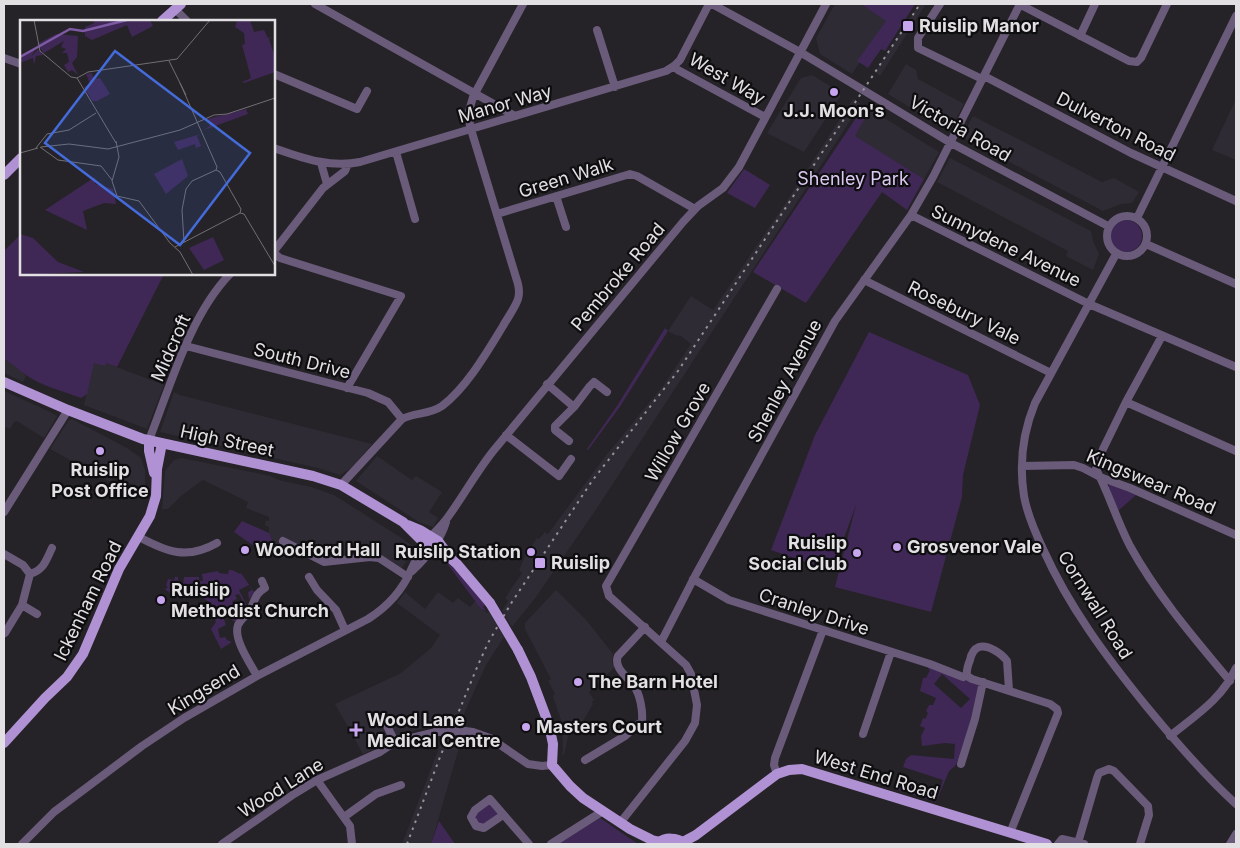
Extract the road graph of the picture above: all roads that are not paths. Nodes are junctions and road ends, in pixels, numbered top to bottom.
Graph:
1 (315, 4) edge
2 (711, 4) edge
3 (826, 4) edge
4 (940, 4) edge
5 (1020, 4) edge
6 (1095, 4) edge
7 (1167, 4) edge
8 (521, 5) edge
9 (178, 6) edge
10 (1236, 16) edge
11 (163, 20) edge
12 (186, 20) edge
13 (597, 30) dead end
14 (1080, 36) junction
15 (800, 52) junction
16 (4, 58) edge
17 (20, 64) edge
18 (674, 66) junction
19 (968, 72) junction
20 (275, 74) edge
21 (983, 77) junction
22 (963, 81) dead end
23 (615, 87) junction
24 (367, 91) dead end
25 (474, 94) junction
26 (515, 116) junction
27 (765, 118) junction
28 (471, 130) junction
29 (950, 144) junction
30 (275, 148) edge
31 (396, 152) junction
32 (20, 159) edge
33 (321, 163) junction
34 (348, 164) junction
35 (1163, 168) junction
36 (4, 175) edge
37 (327, 184) junction
38 (556, 196) junction
39 (1236, 201) edge
40 (695, 209) junction
41 (497, 214) junction
42 (911, 216) junction
43 (1138, 218) junction
44 (416, 219) dead end
45 (1108, 226) junction
46 (566, 227) dead end
47 (1146, 244) junction
48 (275, 251) edge
49 (275, 253) edge
50 (1116, 254) junction
51 (229, 275) edge
52 (864, 280) junction
53 (1236, 284) edge
54 (777, 289) dead end
55 (1089, 304) junction
56 (1162, 336) junction
57 (186, 346) junction
58 (1236, 367) edge
59 (1051, 373) junction
60 (4, 382) edge
61 (547, 384) junction
62 (347, 388) junction
63 (607, 392) dead end
64 (1126, 402) junction
65 (574, 407) junction
66 (68, 410) junction
67 (402, 419) junction
68 (506, 435) junction
69 (149, 440) junction
70 (569, 441) dead end
71 (162, 443) junction
72 (1236, 451) edge
73 (571, 460) dead end
74 (1022, 466) junction
75 (1100, 477) junction
76 (156, 481) junction
77 (341, 485) junction
78 (4, 512) edge
79 (1236, 534) edge
80 (139, 537) junction
81 (283, 541) dead end
82 (431, 541) junction
83 (217, 543) dead end
84 (52, 548) dead end
85 (4, 554) edge
86 (30, 574) junction
87 (309, 577) dead end
88 (408, 577) junction
89 (693, 580) junction
90 (262, 581) dead end
91 (22, 605) junction
92 (37, 614) dead end
93 (645, 627) junction
94 (345, 630) junction
95 (823, 630) junction
96 (5, 633) dead end
97 (661, 642) junction
98 (891, 652) junction
99 (1236, 668) edge
100 (964, 674) junction
101 (257, 676) junction
102 (1230, 681) junction
103 (983, 682) junction
104 (1009, 690) junction
105 (386, 724) dead end
106 (863, 734) dead end
107 (1170, 736) junction
108 (395, 742) junction
109 (4, 743) edge
110 (585, 760) dead end
111 (961, 764) dead end
112 (552, 765) junction
113 (776, 774) junction
114 (317, 780) junction
115 (401, 785) dead end
116 (1236, 804) edge
117 (603, 811) junction
118 (503, 815) dead end
119 (344, 817) junction
120 (620, 823) junction
121 (1010, 833) junction
122 (1236, 834) edge
123 (660, 843) edge
124 (685, 843) edge
125 (1081, 843) edge
126 (22, 844) edge
127 (222, 844) edge
128 (352, 844) edge
129 (528, 844) edge
130 (551, 844) edge
131 (1047, 844) edge
132 (1058, 844) edge
133 (1140, 844) edge
134 (1230, 844) edge

1 - 25 street
2 - 15 street, Victoria Road
2 - 18 street
3 - 15 street, Pembroke Road
4 - 19 street, Dulverton Road
5 - 14 street
5 - 21 street, Shenley Avenue
6 - 14 street
7 - 14 street
8 - 25 street
9 - 11 main road
9 - 12 street
10 - 35 street
13 - 23 street
15 - 27 street, Pembroke Road
15 - 29 street, Victoria Road
16 - 17 street
18 - 23 street, Manor Way
18 - 27 street, West Way
19 - 21 street, Dulverton Road
19 - 22 street
20 - 24 street
21 - 29 street, Shenley Avenue
21 - 35 street, Dulverton Road
23 - 26 street, Manor Way
25 - 26 street
25 - 28 street
26 - 28 street, Manor Way
27 - 40 street, Pembroke Road
28 - 31 street, Manor Way
28 - 41 street
29 - 42 street, Shenley Avenue
29 - 45 street, Victoria Road
30 - 33 street, Manor Way
31 - 34 street, Manor Way
31 - 44 street
32 - 36 main road
33 - 34 street, Manor Way
33 - 37 street
34 - 37 street
35 - 39 street, Dulverton Road
35 - 43 street
37 - 48 street
38 - 40 street, Green Walk
38 - 41 street, Green Walk
38 - 46 street
40 - 61 street, Pembroke Road
41 - 67 street
42 - 52 street, Shenley Avenue
42 - 55 street, Sunnydene Avenue
43 - 45 street
43 - 47 street
45 - 50 street
47 - 50 street
47 - 53 street
49 - 62 street
50 - 55 street, Cornwall Road
51 - 57 street, Midcroft
52 - 59 street, Rosebury Vale
52 - 89 street, Shenley Avenue
54 - 93 street, Willow Grove
55 - 56 street, Sunnydene Avenue
55 - 59 street, Cornwall Road
56 - 58 street, Sunnydene Avenue
56 - 64 street
57 - 62 street, South Drive
57 - 69 street, Midcroft
59 - 74 street, Cornwall Road
60 - 66 main road, High Street
61 - 65 street
61 - 68 street, Pembroke Road
62 - 67 street, South Drive
63 - 65 street
64 - 72 street
64 - 75 street
65 - 70 street
66 - 69 main road, High Street
66 - 78 street
67 - 77 street
68 - 73 street
68 - 82 street, Pembroke Road
69 - 71 main road, High Street
69 - 76 main road, Ickenham Road
71 - 76 main road, Ickenham Road
71 - 77 main road, High Street
74 - 75 street, Kingswear Road
74 - 107 street, Cornwall Road
75 - 79 street, Kingswear Road
75 - 102 street
76 - 80 main road, Ickenham Road
77 - 82 main road, High Street
80 - 83 street
80 - 109 main road, Ickenham Road
81 - 88 street
82 - 88 street, Kingsend
82 - 112 main road, bridge
84 - 86 street
85 - 86 street
86 - 91 street
87 - 94 street
88 - 94 street, Kingsend
89 - 95 street, Cranley Drive
89 - 97 street, Shenley Avenue
90 - 101 street
91 - 92 street
91 - 96 street
93 - 97 street
93 - 110 street
94 - 101 street, Kingsend
95 - 98 street, Cranley Drive
95 - 113 street
97 - 120 street
98 - 100 street, Cranley Drive
98 - 106 street
99 - 102 street
100 - 103 street, Cranley Drive
100 - 104 street
101 - 126 street, Kingsend
102 - 107 street
103 - 104 street, Cranley Drive
103 - 111 street
104 - 121 street, Cranley Drive
105 - 108 street
107 - 116 street, Cornwall Road
108 - 112 street, Wood Lane, bridge
108 - 114 street, Wood Lane
112 - 117 main road, West End Road
113 - 121 main road, West End Road
113 - 124 main road, West End Road
114 - 119 street
114 - 127 street, Wood Lane
115 - 119 street
117 - 120 main road, West End Road
117 - 130 street
118 - 129 street
119 - 128 street
120 - 123 main road, West End Road
121 - 131 main road, West End Road
122 - 134 street
123 - 124 main road, West End Road
125 - 132 street
125 - 133 street

